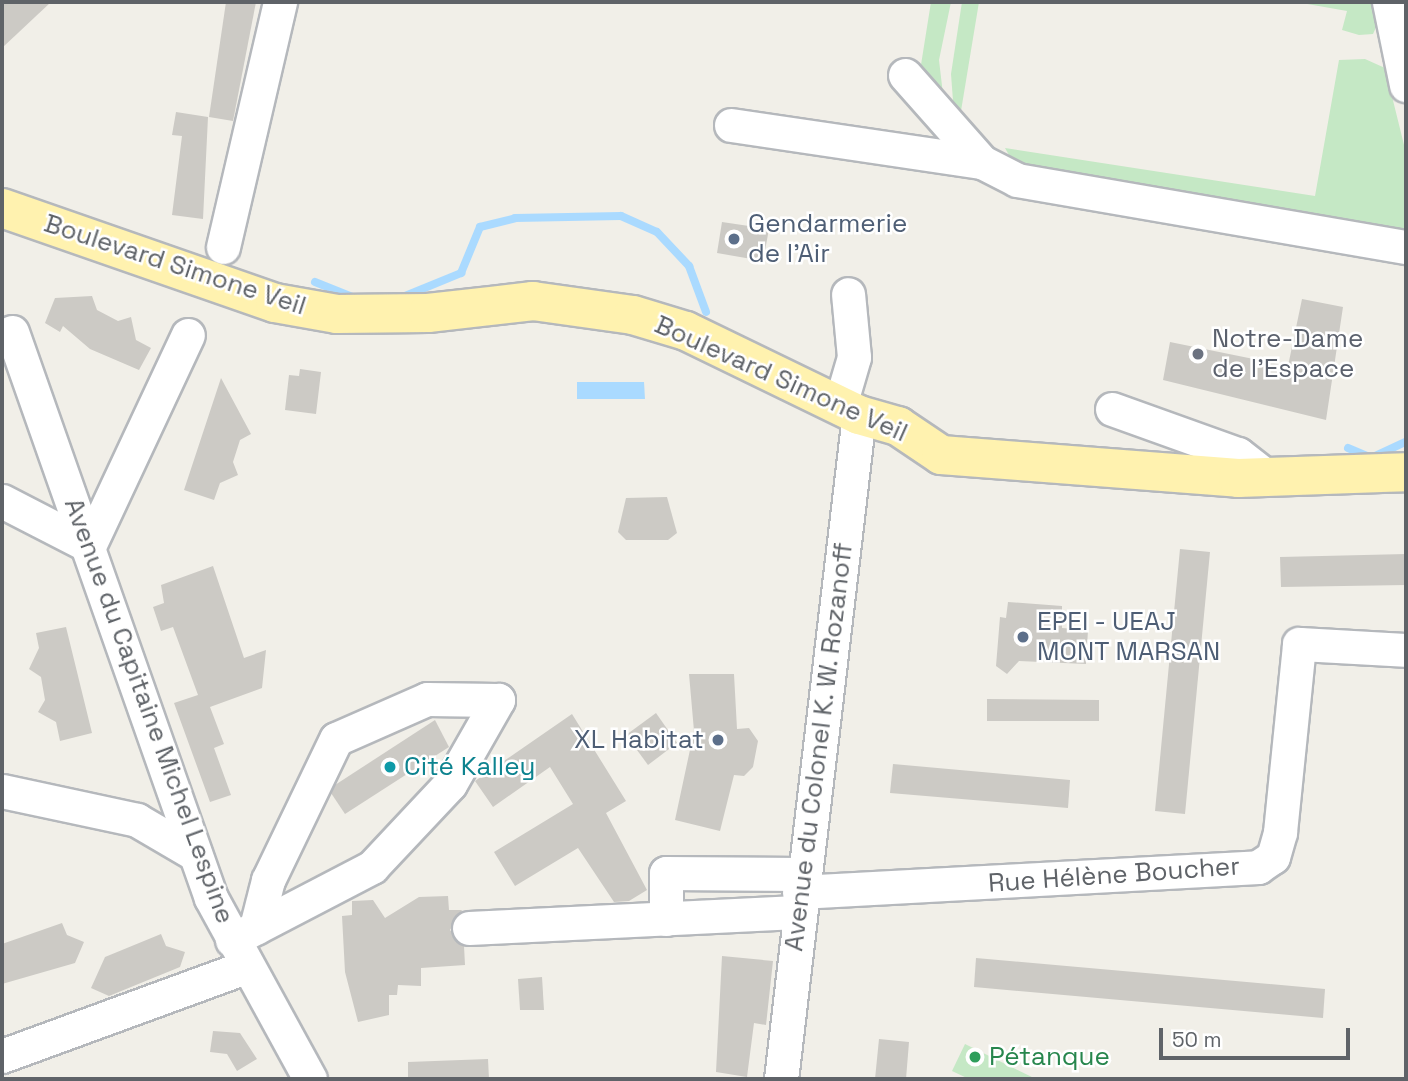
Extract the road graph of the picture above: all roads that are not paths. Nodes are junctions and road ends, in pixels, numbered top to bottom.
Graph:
1 (280, 2) edge
2 (1389, 2) edge
3 (905, 75) dead end
4 (1406, 85) edge
5 (731, 125) dead end
6 (982, 162) junction
7 (2, 208) edge
8 (223, 247) dead end
9 (1406, 247) edge
10 (848, 294) dead end
11 (12, 332) dead end
12 (188, 335) dead end
13 (1112, 409) dead end
14 (849, 410) junction
15 (1406, 472) edge
16 (1269, 478) junction
17 (2, 501) edge
18 (89, 546) junction
19 (1406, 650) edge
20 (2, 791) edge
21 (195, 854) junction
22 (799, 893) junction
23 (666, 919) junction
24 (469, 928) dead end
25 (244, 945) junction
26 (2, 1056) edge
27 (310, 1079) edge
28 (782, 1079) edge

1 - 8 street
2 - 4 street
3 - 6 street
5 - 6 street
6 - 9 street
7 - 14 main road, Boulevard Simone Veil
10 - 14 street, Avenue du Colonel K. W. Rozanoff
11 - 18 street, Avenue du Capitaine Michel Lespine
12 - 18 street
13 - 16 street
14 - 16 main road, Boulevard Simone Veil
14 - 22 street, Avenue du Colonel K. W. Rozanoff
15 - 16 main road, Boulevard Simone Veil
17 - 18 street
18 - 21 street, Avenue du Capitaine Michel Lespine
19 - 22 street, Rue Hélène Boucher
20 - 21 street
21 - 25 street, Avenue du Capitaine Michel Lespine
22 - 23 street
22 - 23 street
22 - 28 street, Avenue du Colonel K. W. Rozanoff
23 - 24 street
25 - 25 street
25 - 26 street
25 - 27 street, Avenue du Capitaine Michel Lespine

